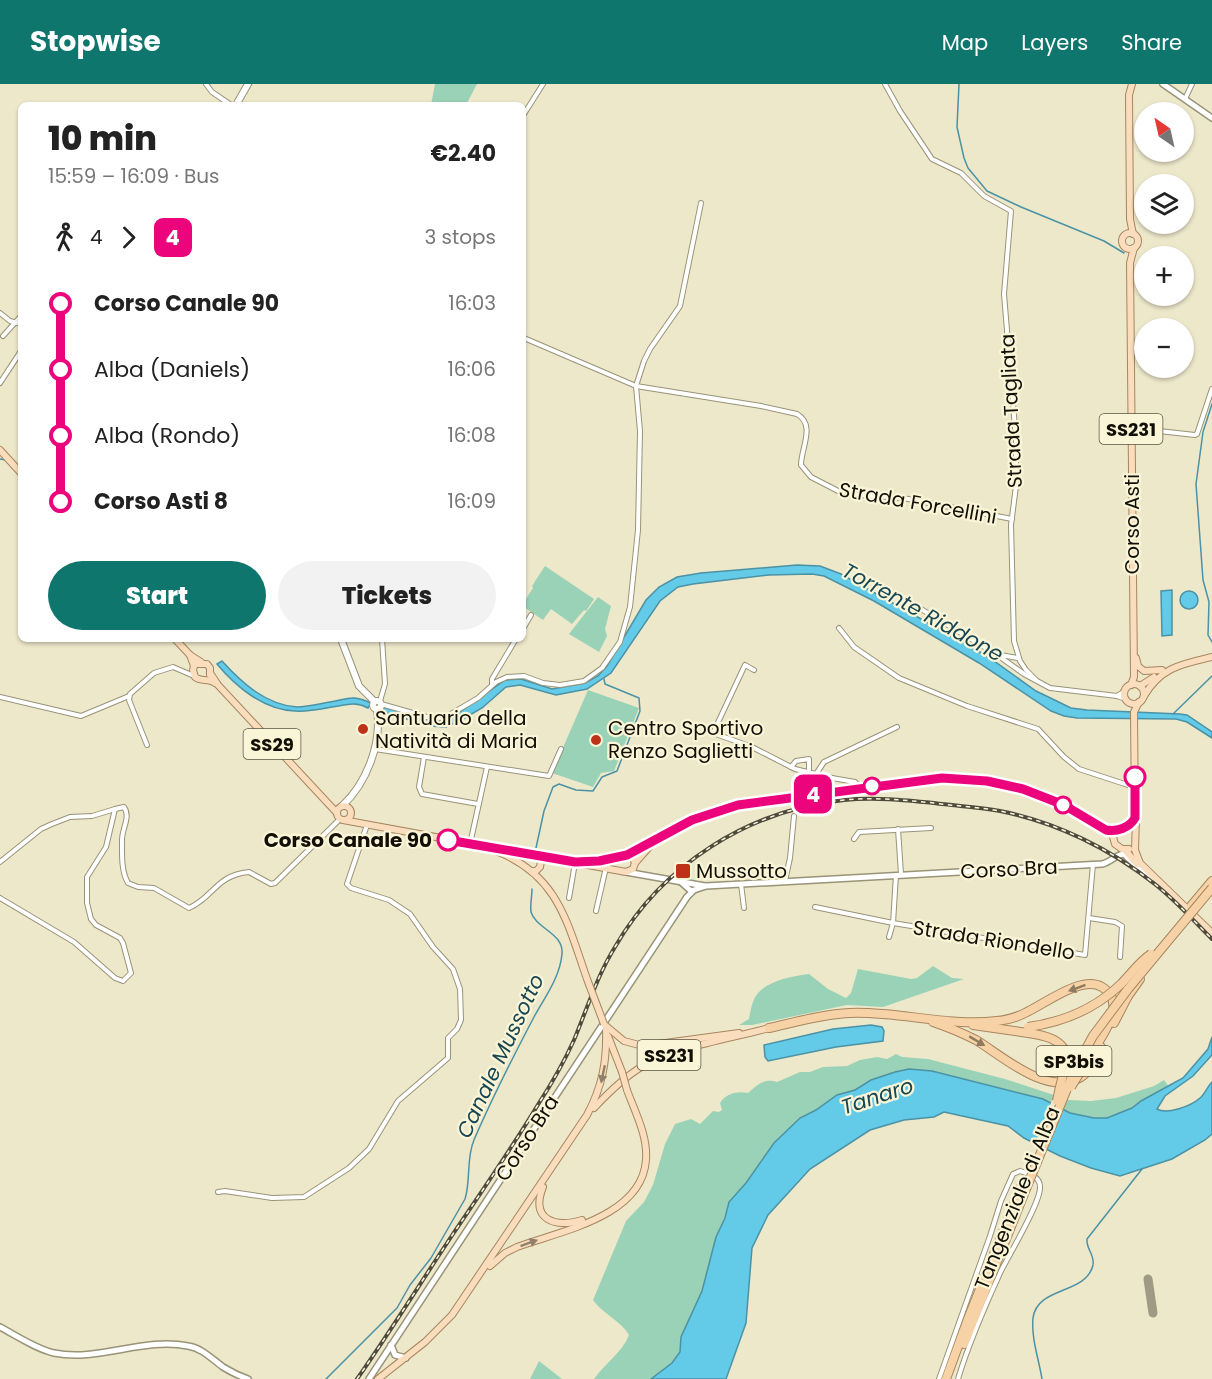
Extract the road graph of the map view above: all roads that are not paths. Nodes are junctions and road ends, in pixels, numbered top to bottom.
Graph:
1 (206, 84) edge
2 (248, 84) edge
3 (543, 84) edge
4 (885, 84) edge
5 (1126, 84) edge
6 (1132, 84) edge
7 (1163, 84) edge
8 (1192, 84) edge
9 (1129, 95) junction
10 (1185, 100) junction
11 (227, 102) edge
12 (238, 102) edge
13 (526, 111) edge
14 (1212, 118) edge
15 (701, 203) dead end
16 (1130, 219) junction
17 (1133, 234) junction
18 (1125, 235) junction
19 (1135, 246) edge
20 (1134, 248) joint
21 (1127, 249) junction
22 (1130, 263) junction
23 (0, 313) edge
24 (18, 323) edge
25 (18, 324) edge
26 (3, 336) dead end
27 (526, 339) edge
28 (18, 356) edge
29 (0, 383) edge
30 (636, 386) junction
31 (1212, 389) edge
32 (1131, 428) junction
33 (0, 450) edge
34 (18, 470) edge
35 (1012, 519) junction
36 (1133, 595) junction
37 (916, 606) dead end
38 (531, 615) dead end
39 (526, 624) edge
40 (839, 628) dead end
41 (178, 642) edge
42 (341, 642) edge
43 (382, 642) edge
44 (514, 642) edge
45 (1015, 646) junction
46 (996, 654) junction
47 (1212, 655) edge
48 (1005, 656) junction
49 (1019, 659) junction
50 (196, 665) junction
51 (1011, 665) junction
52 (754, 669) dead end
53 (1162, 670) junction
54 (184, 671) junction
55 (210, 673) junction
56 (194, 676) junction
57 (206, 679) junction
58 (1036, 680) junction
59 (492, 684) junction
60 (218, 685) junction
61 (1136, 685) junction
62 (1125, 691) junction
63 (129, 696) junction
64 (1117, 696) junction
65 (1144, 696) junction
66 (0, 697) edge
67 (1128, 701) junction
68 (1139, 702) junction
69 (378, 704) junction
70 (1134, 713) junction
71 (897, 727) dead end
72 (147, 745) dead end
73 (375, 749) junction
74 (561, 749) dead end
75 (424, 757) junction
76 (487, 767) junction
77 (791, 767) junction
78 (808, 772) junction
79 (816, 774) junction
80 (832, 778) junction
81 (1135, 787) junction
82 (860, 788) junction
83 (831, 791) junction
84 (478, 804) junction
85 (1135, 804) junction
86 (115, 809) junction
87 (343, 813) junction
88 (795, 816) dead end
89 (1092, 822) junction
90 (367, 825) junction
91 (931, 828) dead end
92 (1125, 828) junction
93 (898, 830) junction
94 (1117, 831) junction
95 (854, 839) dead end
96 (1135, 839) junction
97 (1115, 843) junction
98 (470, 844) junction
99 (485, 847) junction
100 (644, 848) junction
101 (1125, 850) junction
102 (536, 856) junction
103 (624, 856) junction
104 (1115, 857) junction
105 (553, 858) junction
106 (610, 859) junction
107 (0, 862) edge
108 (577, 862) junction
109 (1093, 864) junction
110 (634, 865) junction
111 (525, 866) junction
112 (540, 867) junction
113 (607, 868) junction
114 (532, 871) junction
115 (623, 871) junction
116 (639, 874) junction
117 (898, 874) junction
118 (1153, 878) junction
119 (1212, 879) edge
120 (544, 881) junction
121 (785, 881) junction
122 (741, 884) junction
123 (1161, 884) junction
124 (691, 887) junction
125 (1212, 890) edge
126 (0, 898) edge
127 (569, 898) dead end
128 (815, 907) dead end
129 (744, 908) dead end
130 (1186, 908) junction
131 (596, 911) dead end
132 (1193, 914) junction
133 (1089, 918) junction
134 (893, 923) junction
135 (1212, 933) edge
136 (889, 937) dead end
137 (1153, 956) junction
138 (1120, 957) dead end
139 (923, 1019) junction
140 (949, 1021) junction
141 (606, 1027) junction
142 (769, 1028) junction
143 (1028, 1030) junction
144 (1057, 1101) junction
145 (1056, 1111) junction
146 (587, 1115) junction
147 (565, 1148) junction
148 (1026, 1183) junction
149 (218, 1192) dead end
150 (605, 1213) junction
151 (481, 1274) junction
152 (0, 1327) edge
153 (391, 1345) junction
154 (406, 1358) junction
155 (248, 1379) edge
156 (369, 1379) edge
157 (380, 1379) edge
158 (939, 1379) edge
159 (946, 1379) edge
160 (951, 1379) edge
161 (958, 1379) edge

1 - 11 street
2 - 12 main road
3 - 13 street
4 - 35 street, Strada Tagliata
5 - 9 main road, SS231
6 - 9 main road, SS231
7 - 10 street
8 - 10 street
9 - 16 main road, SS231
10 - 14 street
15 - 30 street
16 - 17 main road, SS231
16 - 18 main road, SS231
17 - 18 main road
17 - 19 main road, SS231
18 - 21 main road, SS231
20 - 21 main road
20 - 22 main road, Corso Asti / SS231
21 - 22 main road, Corso Asti / SS231
22 - 32 main road, Corso Asti / SS231
23 - 24 street
25 - 26 street
27 - 30 street
28 - 29 street
30 - 35 street, Strada Forcellini
30 - 59 street
31 - 32 street
32 - 36 main road, Corso Asti / SS231
33 - 34 main road
35 - 45 street, Strada Tagliata
36 - 53 main road
36 - 61 main road, Corso Asti / SS231
37 - 46 street
38 - 39 street
40 - 81 street
41 - 50 main road
42 - 69 main road
43 - 69 street
44 - 59 street
45 - 48 street
45 - 49 street, Strada Tagliata
46 - 48 street
46 - 51 street
47 - 53 main road
47 - 65 main road
48 - 49 street
49 - 51 street
49 - 58 street, Strada Tagliata
50 - 54 street
50 - 55 main road
50 - 56 main road
51 - 58 street
52 - 77 street
53 - 61 main road
54 - 56 street
54 - 63 street
55 - 57 main road
55 - 60 main road
56 - 57 main road
57 - 60 main road
58 - 64 street
59 - 69 street
60 - 87 main road, SS29
61 - 62 main road, SS231
61 - 65 main road
62 - 64 street
62 - 67 main road
63 - 66 street
63 - 72 street
64 - 67 street
65 - 68 main road
67 - 68 main road
67 - 70 main road
68 - 70 main road
69 - 73 main road
70 - 81 main road
71 - 79 street
73 - 75 street
73 - 87 main road
74 - 76 street
75 - 76 street
75 - 84 street
76 - 84 street
77 - 78 street
77 - 78 street
78 - 79 street
79 - 80 street
80 - 82 street
80 - 83 street
81 - 85 main road
82 - 83 main road
82 - 89 main road
83 - 100 main road
84 - 98 street
85 - 92 main road
85 - 96 main road
86 - 87 street
86 - 107 street
86 - 126 street
87 - 90 main road
88 - 121 street
89 - 94 main road
89 - 97 main road
90 - 98 main road
90 - 149 street
91 - 93 street
92 - 94 main road
92 - 96 main road
93 - 95 street
93 - 117 street
94 - 97 main road
96 - 101 main road
96 - 123 main road
97 - 101 main road
97 - 104 street
98 - 99 main road
99 - 102 main road
99 - 111 main road
100 - 103 main road
100 - 110 main road
101 - 118 main road
102 - 105 main road
102 - 111 main road
102 - 112 main road
103 - 106 main road
103 - 110 main road
103 - 115 main road
104 - 109 street, Corso Bra
104 - 118 street
105 - 108 main road
105 - 112 main road
106 - 108 main road
106 - 113 street
108 - 113 main road
108 - 127 street
109 - 117 street, Corso Bra
109 - 133 street, Strada Riondello
110 - 115 main road
110 - 116 street
111 - 114 main road
112 - 114 main road
112 - 120 main road
113 - 115 main road
113 - 131 street
114 - 120 main road
115 - 116 street, Corso Bra
116 - 124 street, Corso Bra
117 - 121 street, Corso Bra
117 - 134 street
118 - 123 main road
119 - 130 street
119 - 137 highway, Tangenziale di Alba / SS231
120 - 141 main road, bridge
121 - 122 street, Corso Bra
122 - 124 street, Corso Bra
122 - 129 street
123 - 130 main road
124 - 153 street, Corso Bra
125 - 132 street
125 - 137 highway, Tangenziale di Alba / SS231, bridge
128 - 134 street, Strada Riondello
130 - 132 main road
132 - 135 main road
133 - 134 street, Strada Riondello
133 - 138 street
134 - 136 street
139 -> 137 highway, SS231, bridge
137 - 143 highway, SS231, bridge
137 - 144 highway, Tangenziale di Alba / SP3bis, bridge
137 - 145 highway, Tangenziale di Alba / SP3bis, bridge
139 - 140 highway, SS231
139 - 142 highway, SS231
140 - 143 highway, SS231
145 -> 140 highway, bridge
141 - 142 main road
141 -> 146 main road
141 - 150 main road, bridge
142 - 146 main road, SS231
143 - 144 highway, bridge
144 - 148 highway, Tangenziale di Alba / SP3bis
145 - 148 highway, Tangenziale di Alba / SP3bis, bridge
146 - 147 main road, SS231
147 - 150 main road
147 - 151 main road, SS231
148 - 159 highway, Tangenziale di Alba / SP3bis
148 - 160 highway, Tangenziale di Alba / SP3bis
151 -> 150 main road
151 - 154 main road, SS231
152 - 155 street
153 - 154 street
153 - 156 street, Corso Bra
154 - 157 main road, SS231
158 - 161 street

